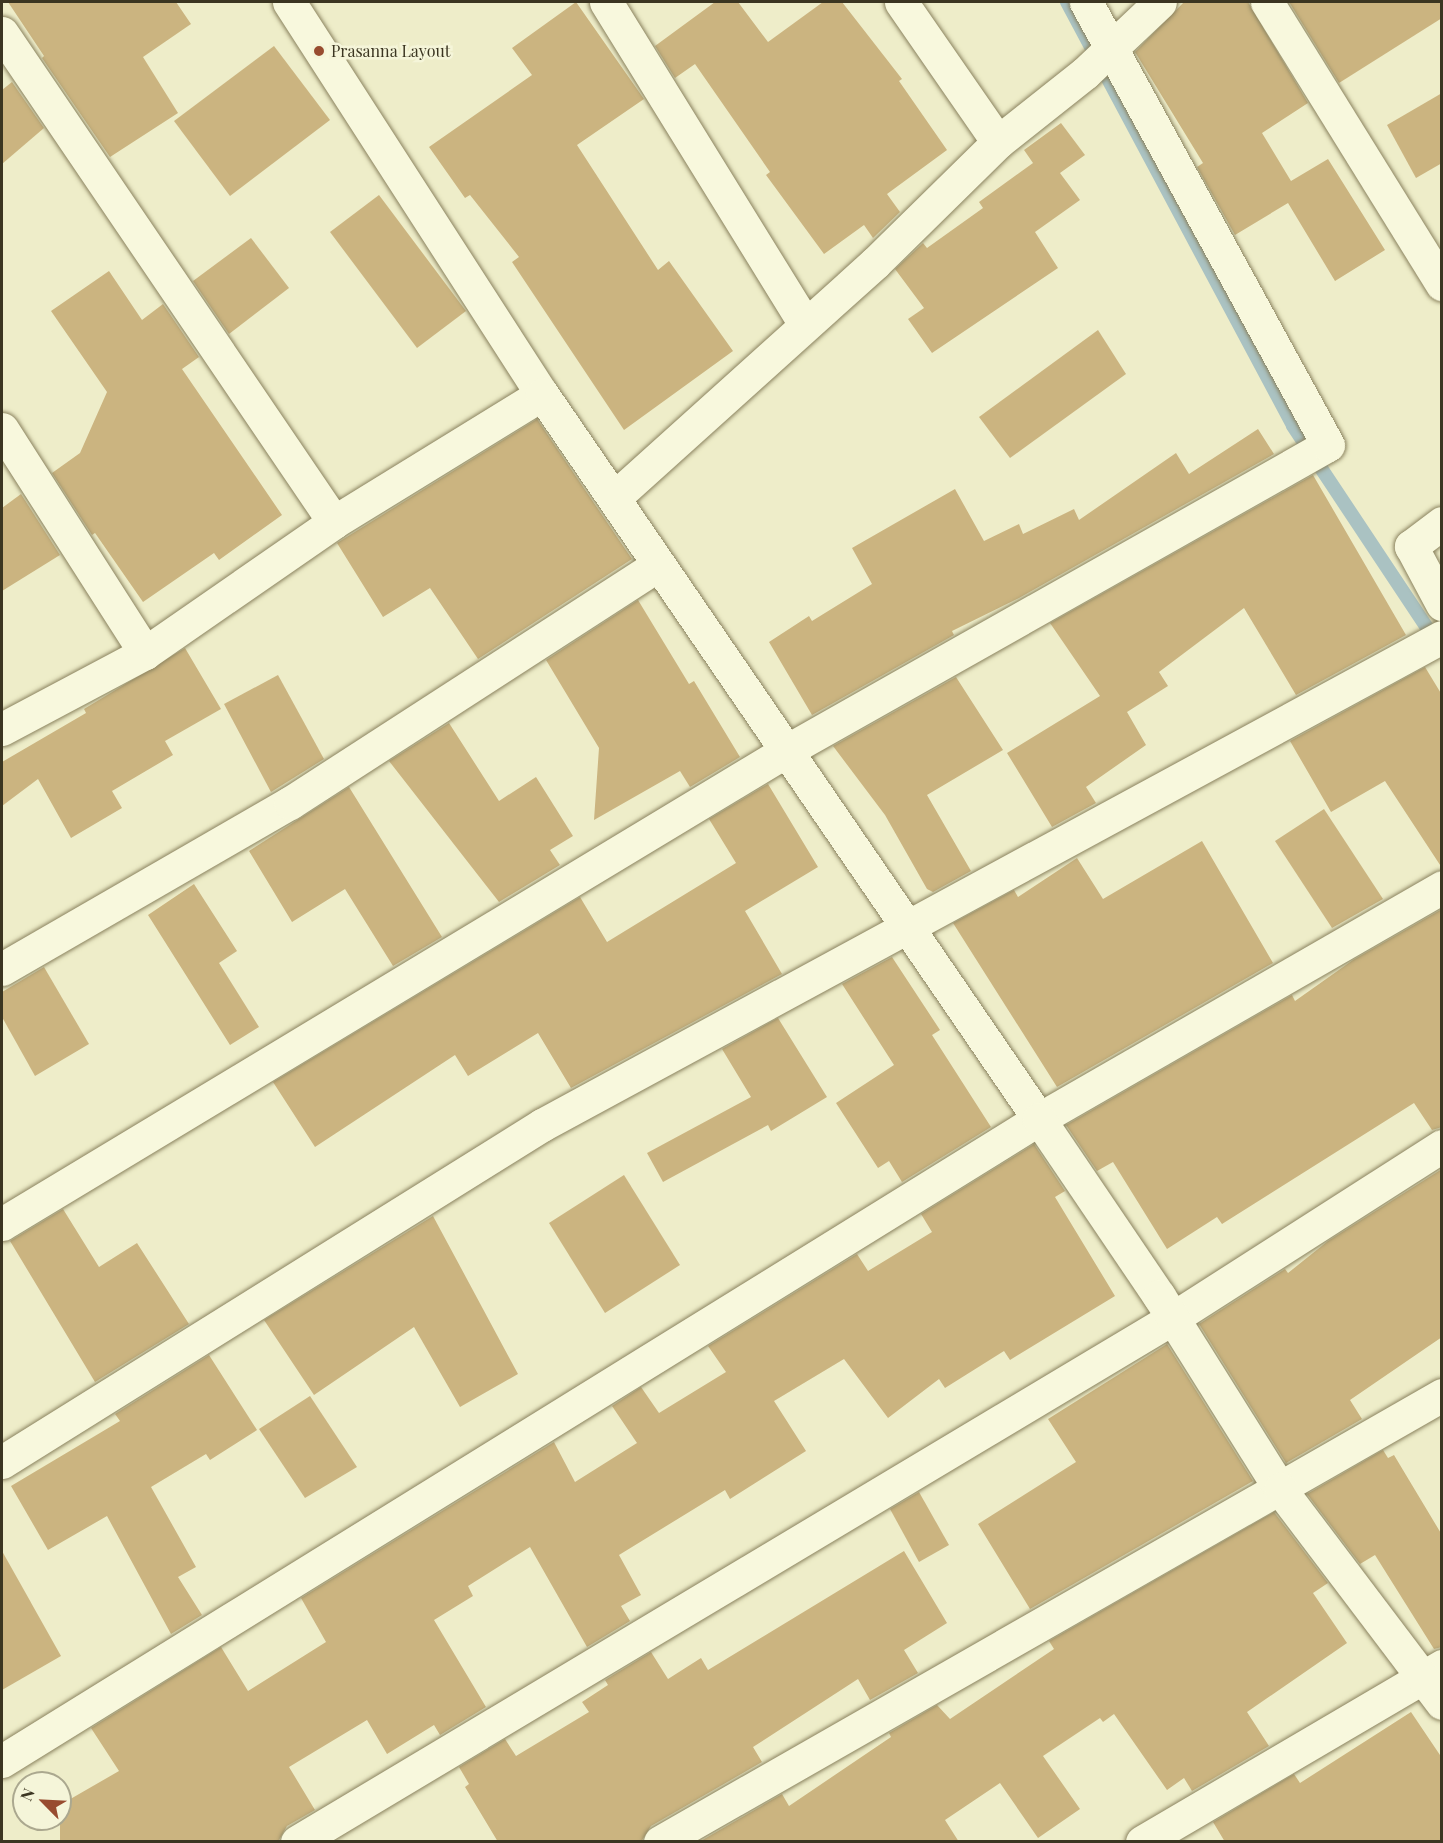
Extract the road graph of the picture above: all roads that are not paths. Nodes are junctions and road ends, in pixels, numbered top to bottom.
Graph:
1 (289, 2) edge
2 (606, 2) edge
3 (901, 2) edge
4 (1086, 2) edge
5 (1160, 2) edge
6 (1267, 2) edge
7 (2, 33) edge
8 (1110, 49) junction
9 (998, 142) junction
10 (1442, 284) edge
11 (804, 322) junction
12 (542, 394) junction
13 (2, 429) edge
14 (614, 498) junction
15 (334, 522) junction
16 (1442, 523) edge
17 (658, 565) junction
18 (1442, 604) edge
19 (1429, 643) edge
20 (145, 653) junction
21 (2, 729) edge
22 (786, 752) junction
23 (1442, 887) edge
24 (906, 929) junction
25 (2, 969) edge
26 (1039, 1119) junction
27 (1442, 1146) edge
28 (2, 1224) edge
29 (1173, 1318) junction
30 (1442, 1395) edge
31 (2, 1462) edge
32 (1280, 1489) junction
33 (1436, 1682) edge
34 (2, 1761) edge
35 (297, 1842) edge
36 (660, 1842) edge
37 (1142, 1842) edge

1 - 12 street
2 - 11 street
3 - 9 street
4 - 8 street
5 - 8 street
6 - 10 street
7 - 15 street
8 - 9 street
8 - 22 street
9 - 11 street
11 - 14 street
12 - 14 street
12 - 15 street
13 - 20 street
14 - 17 street
15 - 20 street
16 - 18 street
17 - 22 street
17 - 25 street
19 - 24 street
20 - 21 street
22 - 24 street
22 - 28 street
23 - 26 street
24 - 26 street
24 - 31 street
26 - 29 street
26 - 34 street
27 - 29 street
29 - 32 street
29 - 35 street
30 - 32 street
32 - 33 street
32 - 36 street
33 - 37 street

